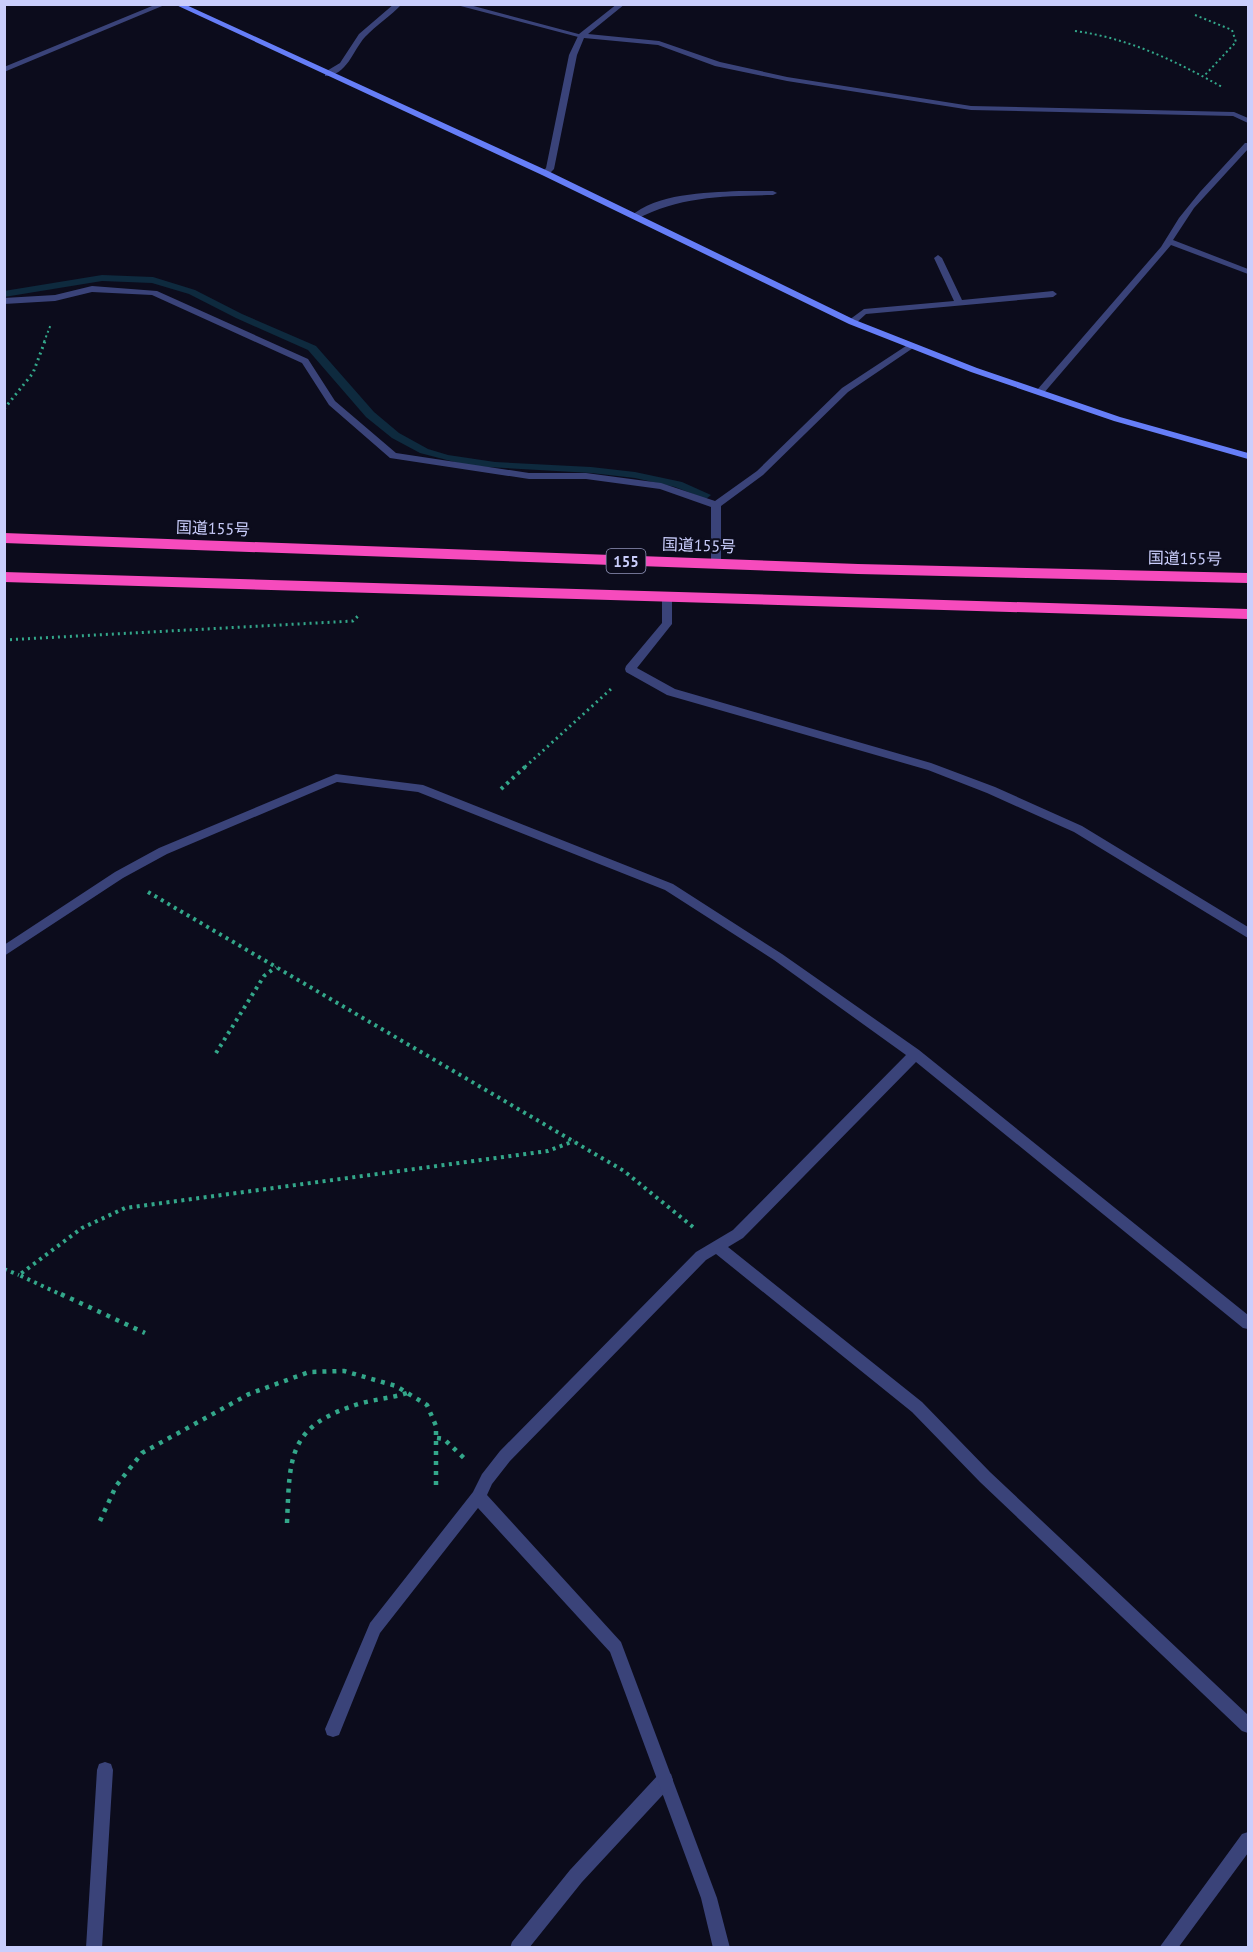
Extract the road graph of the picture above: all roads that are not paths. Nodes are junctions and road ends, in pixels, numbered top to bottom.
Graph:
1 (164, 4) edge
2 (177, 4) edge
3 (399, 4) edge
4 (456, 4) edge
5 (622, 4) edge
6 (582, 36) junction
7 (4, 70) edge
8 (328, 74) junction
9 (1248, 120) edge
10 (1248, 145) edge
11 (545, 173) junction
12 (773, 193) dead end
13 (634, 218) junction
14 (1168, 241) junction
15 (938, 258) dead end
16 (1248, 272) edge
17 (1053, 294) dead end
18 (4, 301) edge
19 (959, 303) junction
20 (852, 322) junction
21 (912, 346) junction
22 (1040, 392) junction
23 (1248, 456) edge
24 (716, 505) junction
25 (4, 538) edge
26 (716, 564) junction
27 (4, 577) edge
28 (1248, 578) edge
29 (667, 597) junction
30 (1248, 614) edge
31 (1248, 933) edge
32 (4, 951) edge
33 (915, 1054) junction
34 (718, 1247) junction
35 (1248, 1323) edge
36 (478, 1497) junction
37 (1248, 1725) edge
38 (333, 1730) dead end
39 (105, 1770) dead end
40 (665, 1780) junction
41 (1248, 1840) edge
42 (94, 1947) edge
43 (518, 1947) edge
44 (722, 1947) edge
45 (1167, 1947) edge

1 - 7 street
2 - 8 street
3 - 8 street
4 - 6 street
5 - 6 street
6 - 9 street
6 - 11 street
8 - 11 street
10 - 14 street
11 - 13 street
12 - 13 street
13 - 20 street
14 - 16 street
14 - 22 street
15 - 19 street
17 - 19 street
18 - 24 street
19 - 20 street
20 - 21 street
21 - 22 street
21 - 24 street
22 - 23 street
24 - 26 street
25 - 26 highway, 国道155号 / 155
26 - 28 highway, 国道155号 / 155
27 - 29 highway, 155
29 - 30 highway, 155
29 - 31 street
32 - 33 street
33 - 34 street
33 - 35 street
34 - 36 street
34 - 37 street
36 - 38 street
36 - 40 street
39 - 42 street
40 - 43 street
40 - 44 street
41 - 45 street

